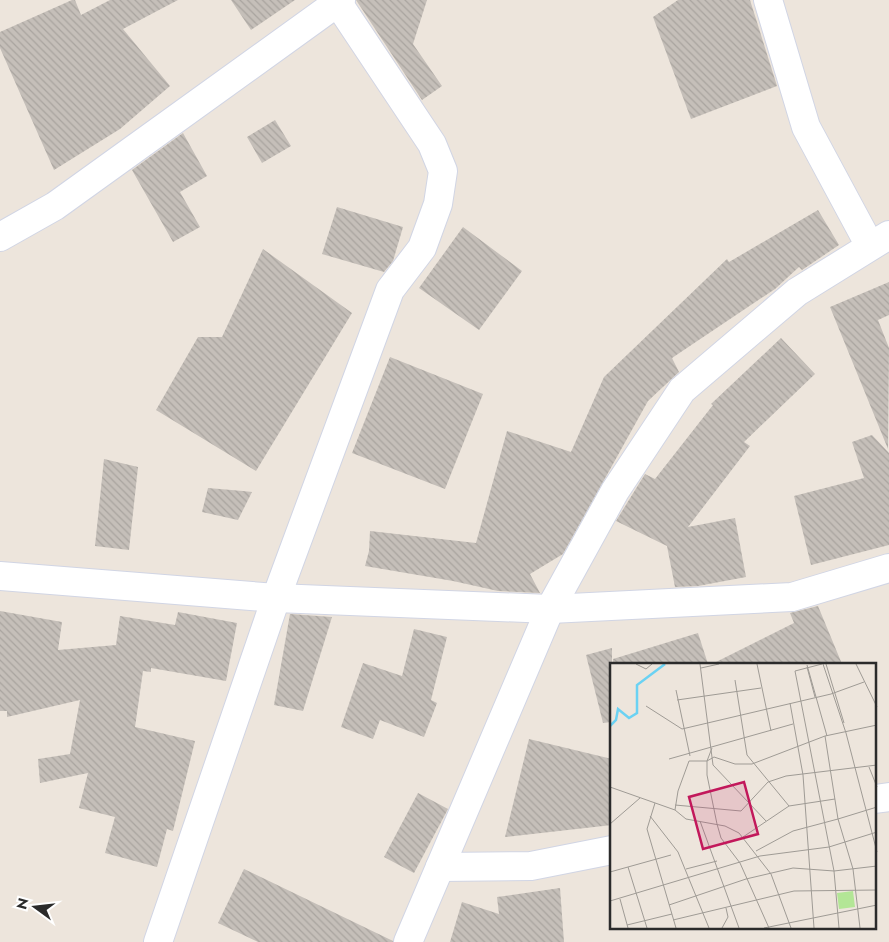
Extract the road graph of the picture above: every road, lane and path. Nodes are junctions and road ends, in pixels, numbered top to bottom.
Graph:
1 (768, 0) edge
2 (338, 1) edge
3 (0, 237) edge
4 (880, 241) edge
5 (889, 568) edge
6 (0, 576) edge
7 (276, 598) junction
8 (550, 608) junction
9 (889, 797) edge
10 (876, 798) edge
11 (610, 850) edge
12 (440, 867) junction
13 (158, 942) edge
14 (408, 942) edge

1 - 4 street
2 - 3 street
2 - 7 street
4 - 8 street
5 - 8 street
6 - 7 street
7 - 8 street
7 - 13 street
8 - 12 street
9 - 10 street
11 - 12 street
12 - 14 street

